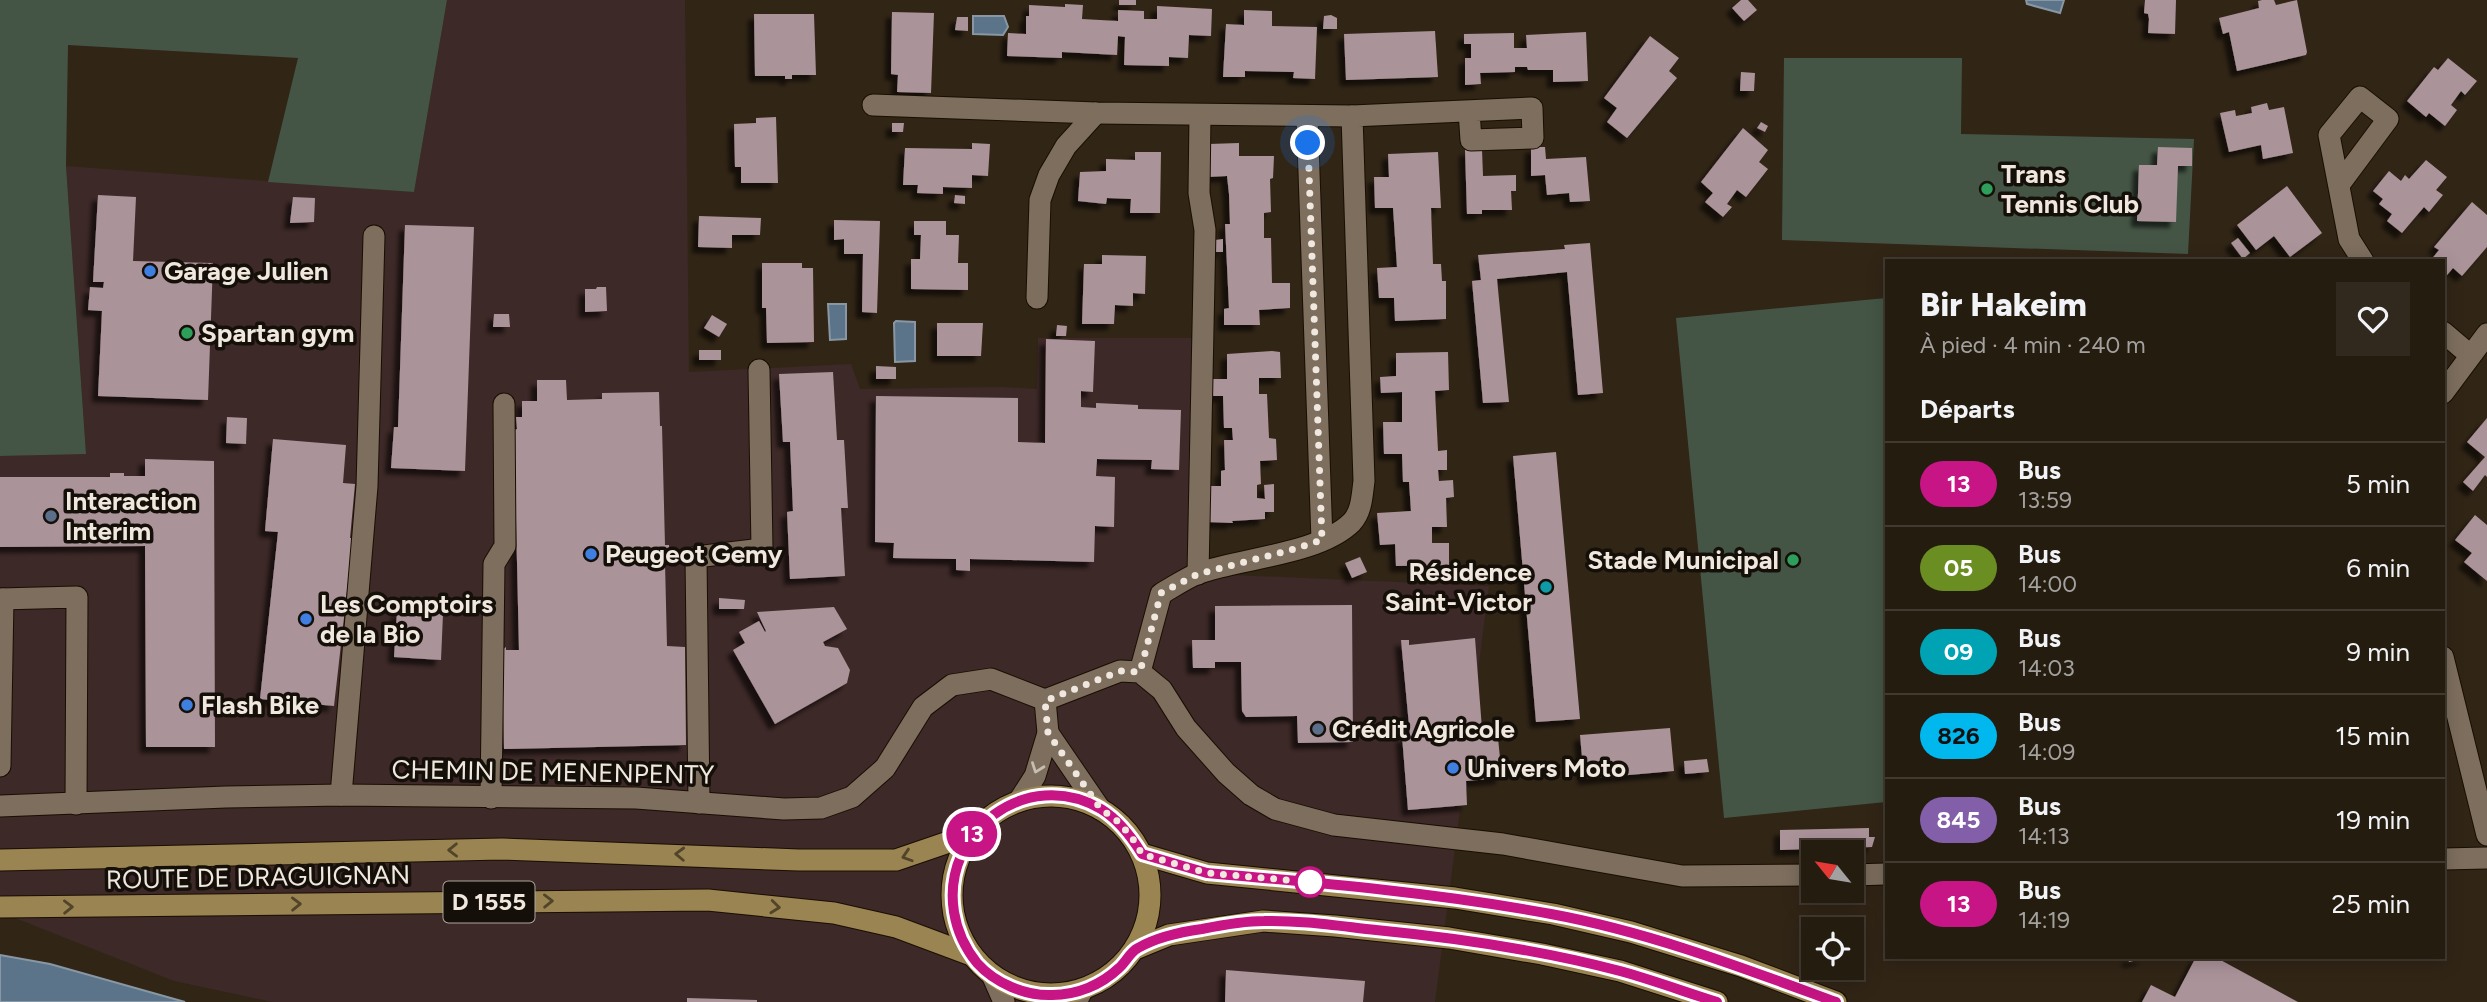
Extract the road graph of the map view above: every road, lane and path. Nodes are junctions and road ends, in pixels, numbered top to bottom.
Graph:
1 (873, 105) dead end
2 (1469, 111) dead end
3 (1096, 113) junction
4 (1200, 115) junction
5 (1307, 116) junction
6 (1352, 116) junction
7 (2339, 185) dead end
8 (374, 236) dead end
9 (2362, 259) edge
10 (1037, 298) dead end
11 (2445, 334) edge
12 (2487, 334) edge
13 (2470, 355) junction
14 (759, 369) dead end
15 (2445, 390) edge
16 (504, 404) dead end
17 (1322, 540) junction
18 (1198, 574) junction
19 (1, 599) edge
20 (2445, 665) edge
21 (1140, 672) junction
22 (1045, 701) junction
23 (1048, 733) junction
24 (0, 766) edge
25 (341, 795) junction
26 (491, 798) junction
27 (1018, 801) junction
28 (699, 803) junction
29 (76, 804) junction
30 (0, 806) edge
31 (1100, 808) junction
32 (972, 834) junction
33 (2487, 835) edge
34 (1142, 854) junction
35 (2487, 858) edge
36 (2445, 859) edge
37 (0, 860) edge
38 (1864, 874) edge
39 (1885, 874) edge
40 (1801, 876) edge
41 (0, 907) edge
42 (1135, 949) junction
43 (971, 955) junction
44 (993, 977) junction
45 (1079, 996) edge
46 (1004, 1002) edge
47 (1717, 1002) edge
48 (1836, 1002) edge

1 - 3 street
2 - 6 street
3 - 4 street
3 - 10 street
4 - 5 street
4 - 18 street
5 - 6 street
5 - 17 street
6 - 17 street
7 - 9 street
8 - 25 street
11 - 13 street
12 - 13 street
13 - 15 street
14 - 28 street
16 - 26 street
17 - 18 street
18 - 21 street
19 - 24 street
19 - 29 street
20 - 33 street
21 - 22 street
21 - 40 street
22 - 23 street
22 - 28 street, CHEMIN DE MENENPENTY
23 -> 27 street
23 - 31 street
25 - 26 street, CHEMIN DE MENENPENTY
25 - 29 street, CHEMIN DE MENENPENTY
26 - 28 street, CHEMIN DE MENENPENTY
27 - 31 main road
27 - 32 main road
29 - 30 street, CHEMIN DE MENENPENTY
31 - 34 main road
32 -> 37 main road, ROUTE DE DRAGUIGNAN / D 1555
32 - 43 main road
34 - 42 main road
34 - 48 main road
35 - 36 street
38 - 39 street
41 -> 43 main road, ROUTE DE DRAGUIGNAN / D 1555
42 - 45 main road
42 - 47 main road
43 - 44 main road
44 - 45 main road
44 - 46 street

